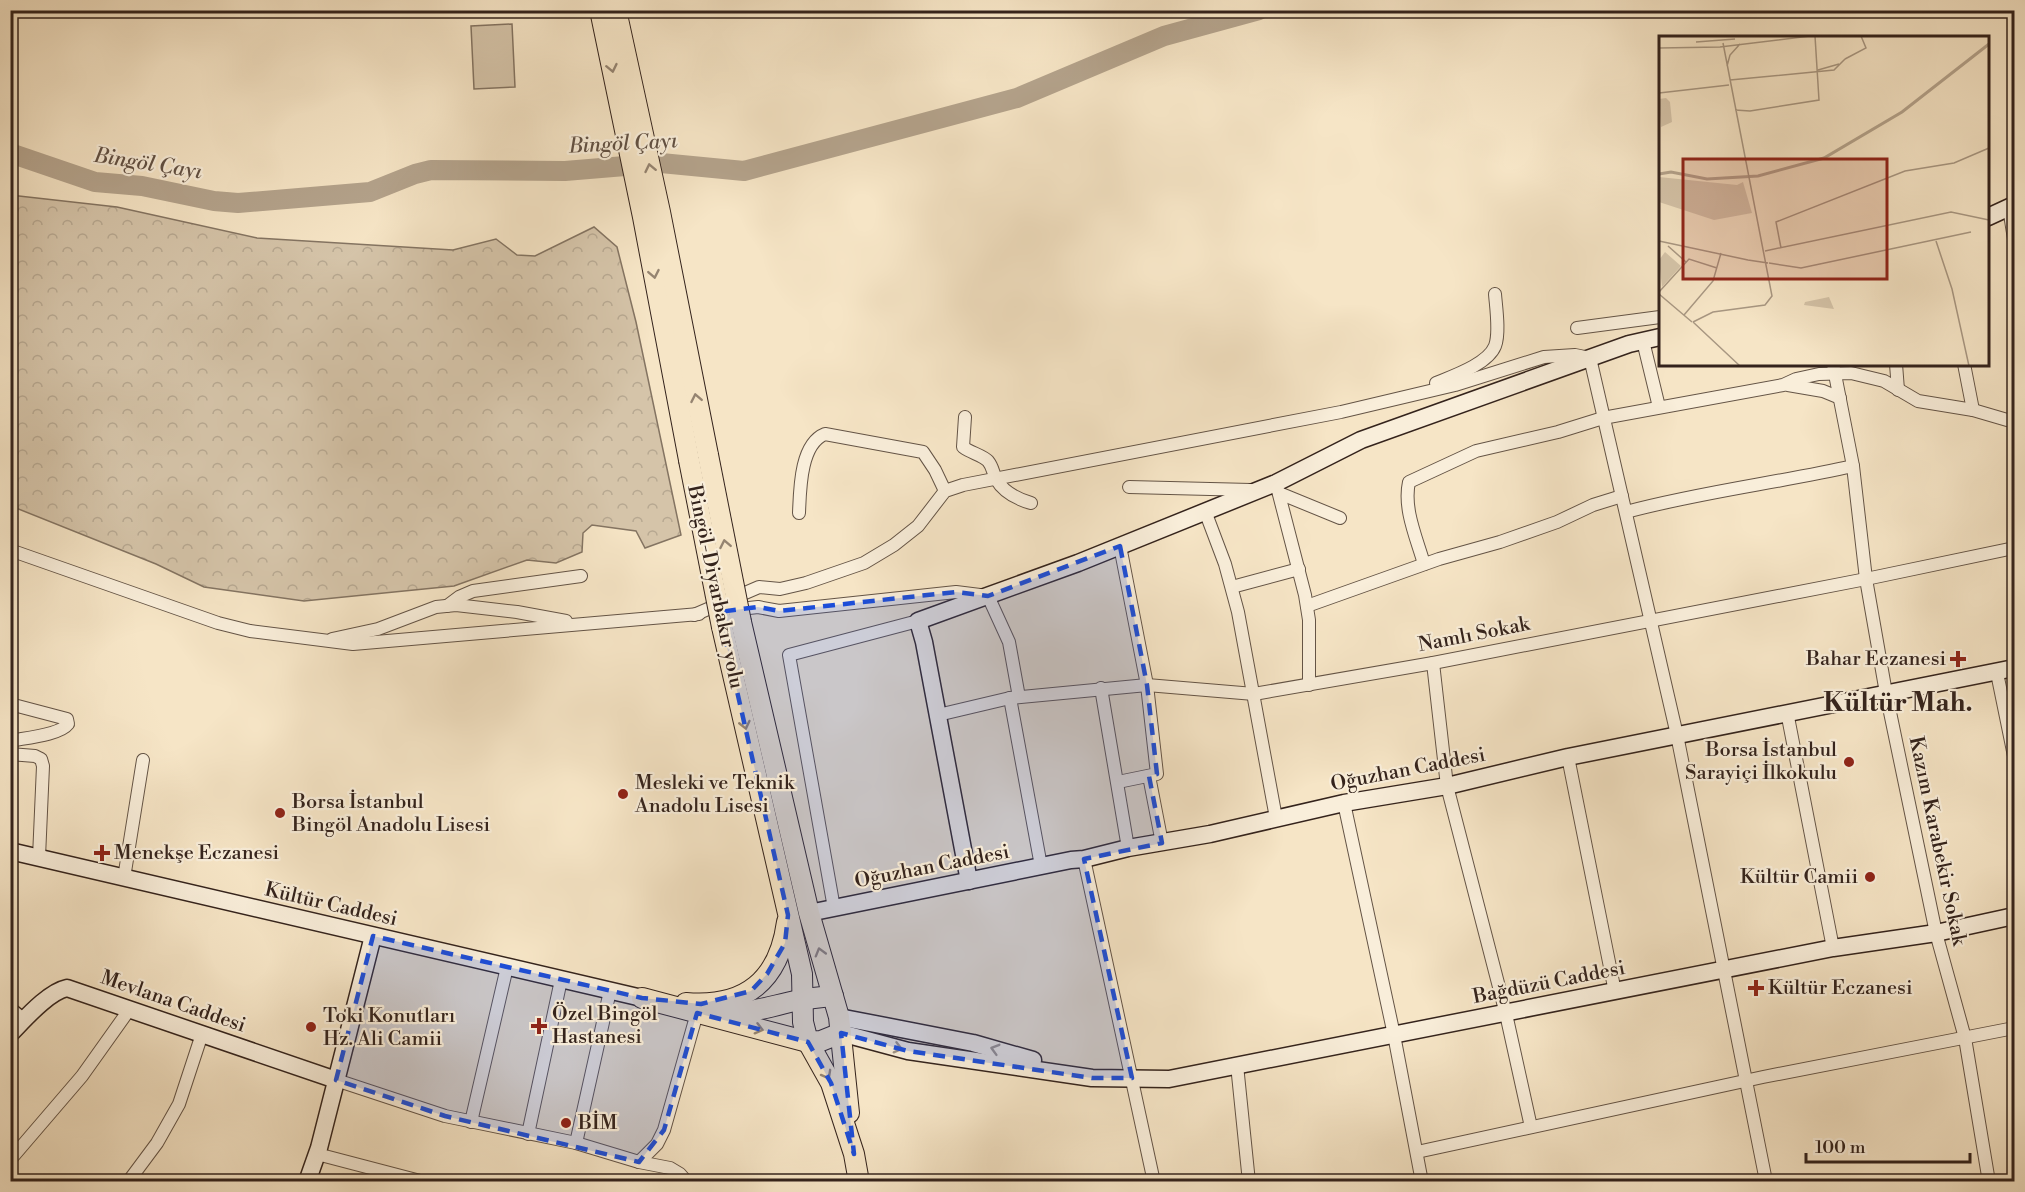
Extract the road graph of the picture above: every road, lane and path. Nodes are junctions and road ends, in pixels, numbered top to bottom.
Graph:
1 (600, 10) edge
2 (616, 10) edge
3 (633, 128) junction
4 (2012, 206) edge
5 (1989, 217) edge
6 (2014, 239) edge
7 (1495, 294) dead end
8 (1659, 317) edge
9 (1577, 328) dead end
10 (1659, 337) edge
11 (1643, 341) junction
12 (1590, 358) junction
13 (1896, 366) edge
14 (1964, 366) edge
15 (1834, 368) edge
16 (1783, 385) junction
17 (1898, 390) junction
18 (1410, 394) junction
19 (1840, 398) junction
20 (1659, 407) junction
21 (1973, 410) junction
22 (965, 417) dead end
23 (1603, 418) junction
24 (2014, 422) edge
25 (1853, 466) junction
26 (997, 480) junction
27 (1129, 487) dead end
28 (1277, 488) junction
29 (1256, 490) junction
30 (945, 491) junction
31 (1622, 496) junction
32 (1031, 503) dead end
33 (1205, 511) junction
34 (1626, 512) junction
35 (799, 513) dead end
36 (1340, 518) dead end
37 (1120, 546) junction
38 (2014, 548) edge
39 (10, 550) edge
40 (1424, 564) junction
41 (1299, 569) junction
42 (581, 576) dead end
43 (1866, 579) junction
44 (1232, 587) junction
45 (988, 596) junction
46 (447, 606) junction
47 (1307, 606) junction
48 (694, 615) junction
49 (1652, 620) junction
50 (918, 621) junction
51 (582, 624) junction
52 (732, 624) junction
53 (321, 640) junction
54 (1433, 663) junction
55 (2014, 668) edge
56 (1997, 673) junction
57 (1147, 685) junction
58 (1309, 685) junction
59 (1101, 688) junction
60 (1886, 693) junction
61 (1254, 694) junction
62 (1015, 698) junction
63 (10, 704) edge
64 (1787, 712) junction
65 (938, 715) junction
66 (1677, 735) junction
67 (10, 741) edge
68 (10, 754) edge
69 (2014, 756) edge
70 (1568, 757) junction
71 (143, 760) dead end
72 (1149, 776) junction
73 (1118, 782) junction
74 (1447, 786) junction
75 (1344, 803) junction
76 (1276, 818) junction
77 (1162, 843) junction
78 (1128, 848) junction
79 (10, 851) edge
80 (39, 857) junction
81 (1084, 859) junction
82 (1041, 866) junction
83 (124, 878) junction
84 (969, 881) junction
85 (834, 908) junction
86 (810, 913) junction
87 (788, 915) junction
88 (2014, 916) edge
89 (1936, 933) junction
90 (373, 936) junction
91 (1833, 948) junction
92 (507, 967) junction
93 (1724, 970) junction
94 (561, 980) junction
95 (610, 991) junction
96 (1614, 992) junction
97 (833, 996) junction
98 (642, 998) junction
99 (803, 999) junction
100 (129, 1010) junction
101 (697, 1013) junction
102 (1506, 1014) junction
103 (16, 1016) edge
104 (840, 1025) junction
105 (2014, 1028) edge
106 (10, 1034) edge
107 (202, 1034) junction
108 (1394, 1035) junction
109 (1965, 1038) junction
110 (807, 1042) junction
111 (1237, 1065) junction
112 (1132, 1078) junction
113 (336, 1080) junction
114 (1746, 1081) junction
115 (471, 1122) junction
116 (1531, 1127) junction
117 (528, 1134) junction
118 (576, 1143) junction
119 (1417, 1152) junction
120 (317, 1154) junction
121 (854, 1154) junction
122 (10, 1160) edge
123 (639, 1162) junction
124 (1766, 1181) edge
125 (128, 1182) edge
126 (307, 1182) edge
127 (424, 1182) edge
128 (687, 1182) edge
129 (859, 1182) edge
130 (1154, 1182) edge
131 (1249, 1182) edge
132 (1422, 1182) edge
133 (1989, 1182) edge

1 -> 3 main road, Bingöl-Diyarbakır yolu
2 - 3 main road, Bingöl-Diyarbakır yolu
3 - 52 main road, Bingöl-Diyarbakır yolu, bridge
4 - 5 street
4 - 6 street
7 - 18 street
8 - 9 street
10 - 11 street
11 - 12 street
11 - 20 street
12 - 18 street
12 - 23 street
12 - 28 street
13 - 17 street
14 - 21 street
15 - 16 street
15 - 17 street
15 - 19 street, Kazım Karabekir Sokak
16 - 19 street
16 - 20 street
17 - 21 street
18 - 26 street
19 - 25 street, Kazım Karabekir Sokak
20 - 23 street
21 - 24 street
22 - 26 street
23 - 31 street
23 - 40 street
25 - 34 street
25 - 43 street, Kazım Karabekir Sokak
26 - 30 street
26 - 32 street
27 - 29 street
28 - 29 street
28 - 36 street
28 - 41 street
29 - 33 street
30 - 35 street
30 - 48 street
31 - 34 street
31 - 40 street
33 - 37 street
33 - 44 street
34 - 49 street
37 - 45 street
37 - 57 street
38 - 43 street, Namlı Sokak
39 - 53 street
40 - 47 street
41 - 44 street
41 - 47 street
42 - 46 street
43 - 49 street, Namlı Sokak
43 - 60 street, Kazım Karabekir Sokak
44 - 61 street
45 - 48 street
45 - 50 street
45 - 62 street
46 - 51 street
46 - 53 street
47 - 58 street
48 - 51 street
49 - 54 street, Namlı Sokak
49 - 66 street
50 - 65 street
50 - 85 street
51 - 53 street
52 - 86 main road, Bingöl-Diyarbakır yolu
52 -> 87 main road, Bingöl-Diyarbakır yolu
54 - 58 street, Namlı Sokak
54 - 74 street
55 - 56 street, Oğuzhan Caddesi
56 - 60 street, Oğuzhan Caddesi
56 - 69 street
57 - 59 street, Namlı Sokak
57 - 61 street, Namlı Sokak
57 - 72 street
58 - 61 street, Namlı Sokak
59 - 62 street, Namlı Sokak
59 - 73 street
60 - 64 street, Oğuzhan Caddesi
60 - 89 street, Kazım Karabekir Sokak
61 - 76 street
62 - 65 street, Namlı Sokak
62 - 82 street
63 - 67 street
64 - 66 street, Oğuzhan Caddesi
64 - 91 street
65 - 84 street
66 - 70 street, Oğuzhan Caddesi
66 - 93 street
68 - 80 street
70 - 74 street, Oğuzhan Caddesi
70 - 96 street
71 - 83 street
72 - 73 street
72 - 77 street
73 - 78 street
74 - 75 street, Oğuzhan Caddesi
74 - 102 street
75 - 76 street, Oğuzhan Caddesi
75 - 108 street
76 - 77 street, Oğuzhan Caddesi
77 - 78 street, Oğuzhan Caddesi
78 - 81 street, Oğuzhan Caddesi
79 - 80 street, Kültür Caddesi
80 - 83 street, Kültür Caddesi
81 - 82 street, Oğuzhan Caddesi
81 - 112 street
82 - 84 street, Oğuzhan Caddesi
83 - 90 street, Kültür Caddesi
84 - 85 street, Oğuzhan Caddesi
85 - 86 street, Oğuzhan Caddesi
97 -> 86 main road, Bingöl-Diyarbakır yolu
87 - 98 main road
87 - 99 main road, Bingöl-Diyarbakır yolu
88 - 89 street, Bağdüzü Caddesi
89 - 91 street, Bağdüzü Caddesi
89 - 109 street, Kazım Karabekir Sokak
90 - 92 street, Kültür Caddesi
90 - 113 street
91 - 93 street, Bağdüzü Caddesi
92 - 94 street, Kültür Caddesi
92 - 115 street
93 - 96 street, Bağdüzü Caddesi
93 - 114 street
94 - 95 street, Kültür Caddesi
94 - 117 street
95 - 98 street, Kültür Caddesi
95 - 118 street
96 - 102 street, Bağdüzü Caddesi
97 - 99 main road
97 - 104 main road, Bingöl-Diyarbakır yolu
98 - 99 main road
98 - 101 main road
99 - 110 main road, Bingöl-Diyarbakır yolu
100 - 103 street, Mevlana Caddesi
100 - 107 street, Mevlana Caddesi
100 - 122 street
101 -> 110 main road
101 - 123 street
102 - 108 street, Bağdüzü Caddesi
102 - 116 street
103 - 106 street, Mevlana Caddesi
104 - 110 main road
104 - 112 street, Bağdüzü Caddesi
104 - 121 main road, Bingöl-Diyarbakır yolu
105 - 109 street
107 - 113 street, Mevlana Caddesi
107 - 125 street
108 - 111 street, Bağdüzü Caddesi
108 - 119 street
109 - 114 street
109 - 133 street, Kazım Karabekir Sokak
110 -> 121 main road, Bingöl-Diyarbakır yolu
111 - 112 street, Bağdüzü Caddesi
111 - 131 street
112 - 130 street
113 - 115 street
113 - 120 street
114 - 116 street
114 - 124 street
115 - 117 street
116 - 119 street
117 - 118 street
118 - 123 street
119 - 132 street
120 - 126 street
120 - 127 street
121 - 129 main road, Bingöl-Diyarbakır yolu
123 - 128 street

